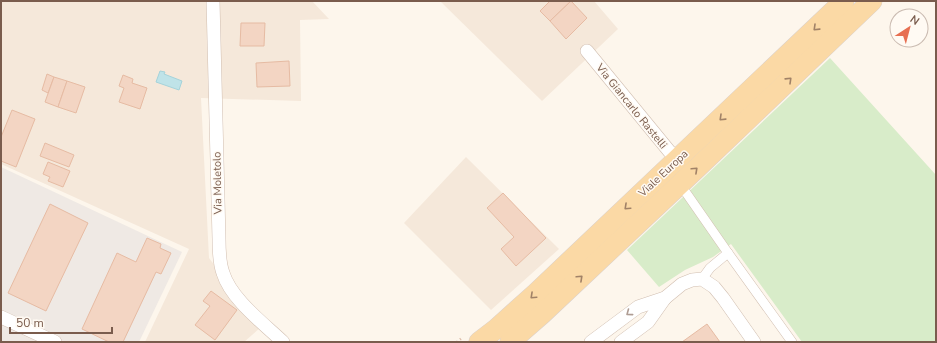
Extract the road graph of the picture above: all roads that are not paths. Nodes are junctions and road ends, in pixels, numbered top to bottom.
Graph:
1 (214, 1) edge
2 (844, 1) edge
3 (872, 1) edge
4 (587, 51) dead end
5 (678, 159) junction
6 (680, 184) junction
7 (728, 253) junction
8 (702, 280) junction
9 (665, 298) junction
10 (1, 317) edge
11 (55, 342) edge
12 (283, 342) edge
13 (479, 342) edge
14 (510, 342) edge
15 (591, 342) edge
16 (621, 342) edge
17 (754, 342) edge
18 (792, 342) edge

1 - 12 street, Via Moletolo
2 -> 5 main road, Viale Europa
6 -> 3 main road, Viale Europa
4 - 5 street, Via Giancarlo Rastelli
5 -> 13 main road, Viale Europa
6 - 7 street
14 -> 6 main road, Viale Europa
7 - 8 street
7 - 18 street
8 - 9 street
8 - 17 street
9 -> 15 street
9 - 16 street
10 - 11 street

